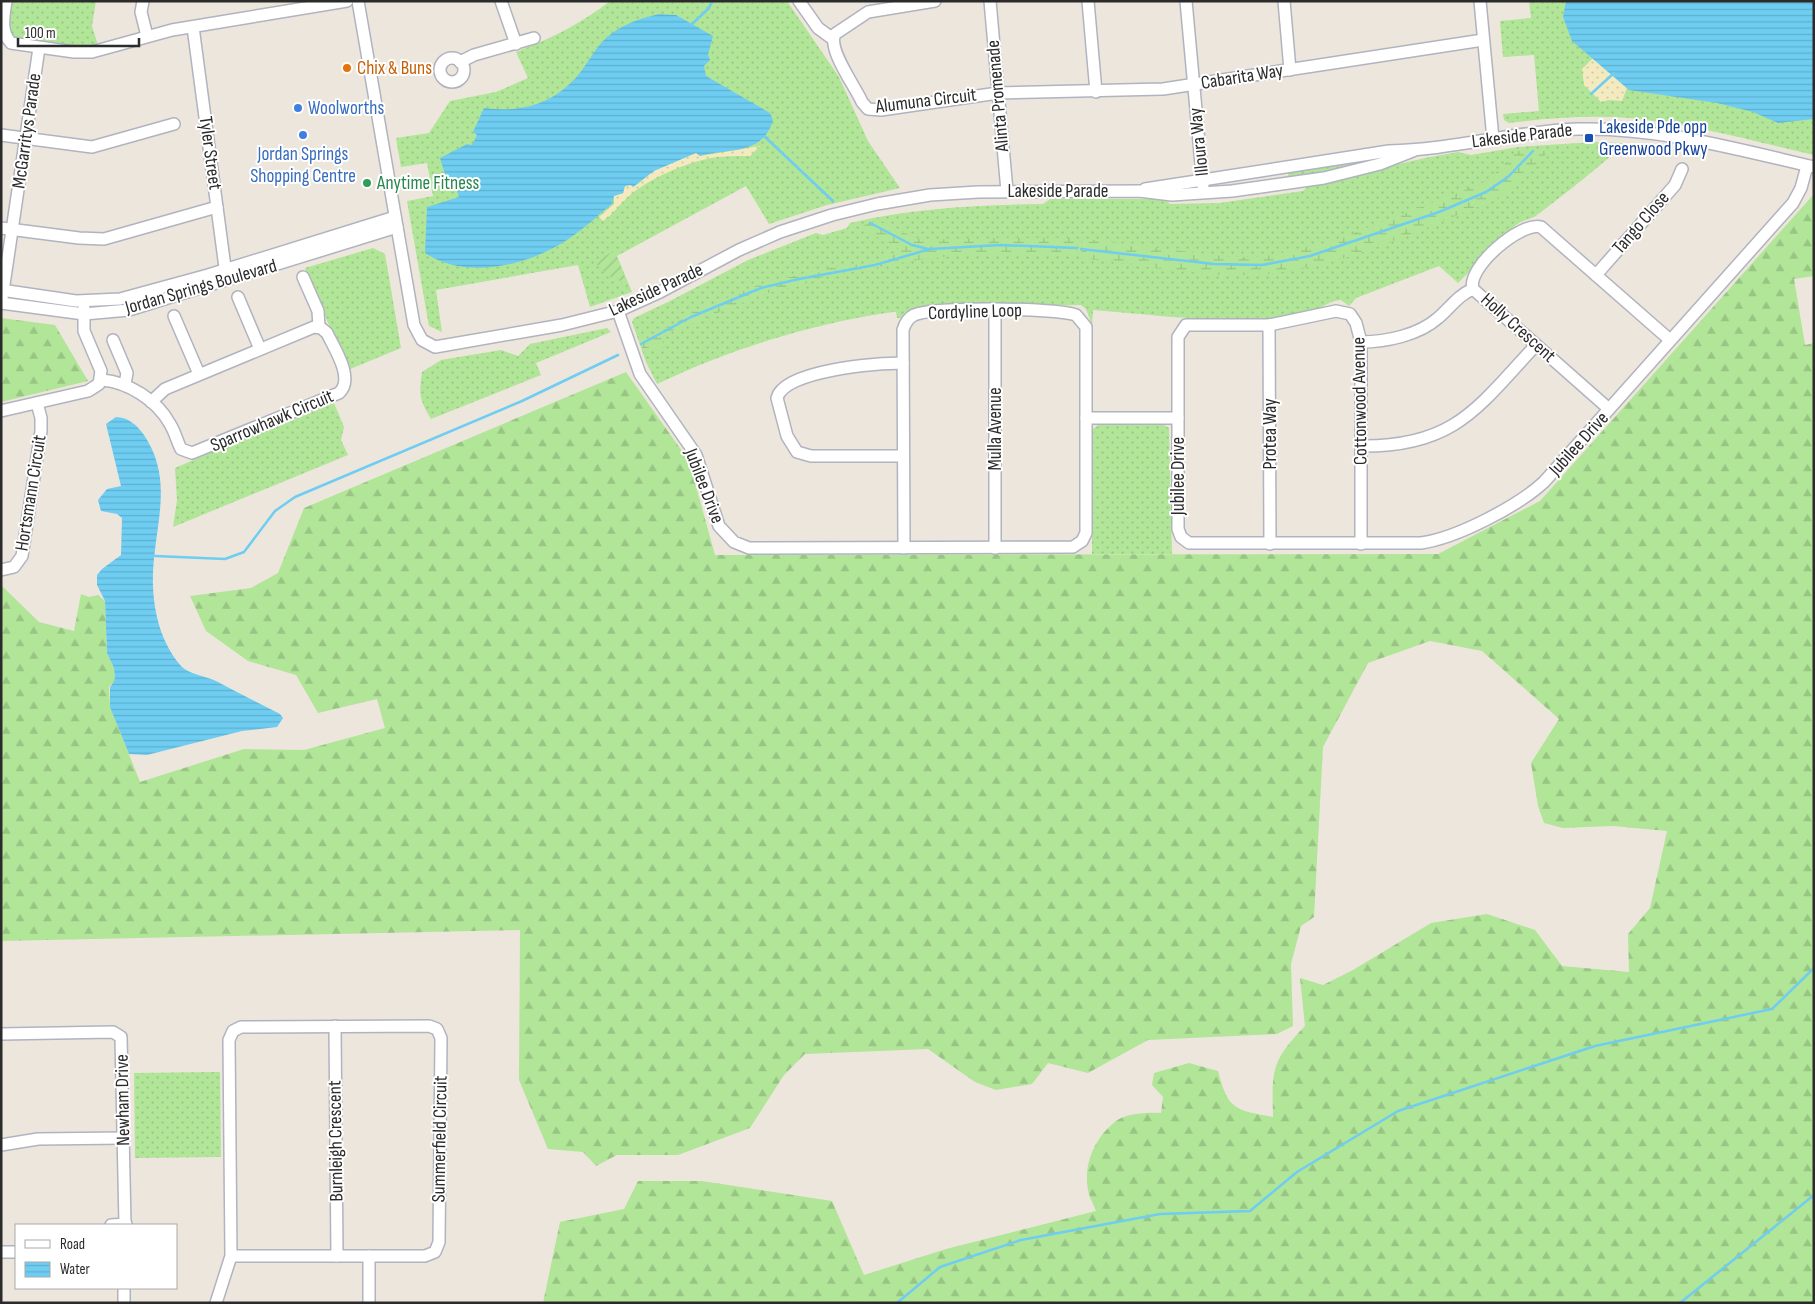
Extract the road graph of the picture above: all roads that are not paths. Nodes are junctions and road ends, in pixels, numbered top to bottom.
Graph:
1 (6, 1) edge
2 (143, 1) edge
3 (346, 1) edge
4 (358, 1) edge
5 (501, 1) edge
6 (799, 1) edge
7 (936, 1) edge
8 (990, 1) edge
9 (1088, 1) edge
10 (1186, 1) edge
11 (1284, 1) edge
12 (1480, 1) edge
13 (302, 5) edge
14 (193, 27) junction
15 (147, 36) junction
16 (3, 37) edge
17 (534, 38) dead end
18 (833, 39) junction
19 (1483, 40) junction
20 (516, 44) junction
21 (39, 48) junction
22 (460, 62) dead end
23 (1290, 70) junction
24 (1193, 85) junction
25 (1096, 92) junction
26 (998, 93) junction
27 (174, 124) dead end
28 (1, 135) edge
29 (26, 138) junction
30 (1493, 139) junction
31 (1413, 151) junction
32 (1810, 167) edge
33 (1682, 169) dead end
34 (1202, 180) junction
35 (1139, 190) junction
36 (1007, 191) junction
37 (1204, 193) junction
38 (217, 206) junction
39 (396, 222) junction
40 (7, 228) edge
41 (1596, 274) junction
42 (226, 275) junction
43 (304, 277) dead end
44 (1473, 289) junction
45 (2, 290) edge
46 (238, 297) dead end
47 (84, 301) junction
48 (1, 303) edge
49 (995, 310) junction
50 (618, 311) junction
51 (84, 314) junction
52 (174, 316) dead end
53 (1269, 325) junction
54 (319, 328) junction
55 (113, 340) dead end
56 (1670, 340) junction
57 (1361, 342) junction
58 (1536, 345) junction
59 (260, 349) junction
60 (903, 363) junction
61 (199, 374) junction
62 (102, 380) junction
63 (125, 384) junction
64 (151, 402) junction
65 (37, 403) junction
66 (1609, 410) junction
67 (1, 411) edge
68 (1086, 418) junction
69 (1178, 418) junction
70 (1362, 446) junction
71 (903, 456) junction
72 (1270, 544) junction
73 (1361, 544) junction
74 (904, 548) junction
75 (995, 548) junction
76 (1, 570) edge
77 (335, 1026) junction
78 (1, 1034) edge
79 (124, 1138) junction
80 (1, 1144) edge
81 (126, 1224) edge
82 (1, 1252) edge
83 (15, 1252) edge
84 (232, 1256) junction
85 (337, 1256) junction
86 (368, 1256) junction
87 (124, 1289) edge
88 (124, 1303) edge
89 (216, 1303) edge
90 (369, 1303) edge

1 - 16 street
2 - 15 street
3 - 13 street
4 - 39 street, Lakeside Parade
5 - 20 street
6 - 18 street
7 - 18 street
8 - 26 street, Alinta Promenade
9 - 25 street
10 - 24 street, Illoura Way
11 - 23 street
12 - 19 street
13 - 14 street
14 - 15 street
14 - 38 street, Tyler Street
15 - 21 street
16 - 21 street
17 - 20 street
18 - 26 street, Alumuna Circuit
19 - 23 street, Cabarita Way
19 - 30 street
20 - 22 street
21 - 29 street, McGarritys Parade
23 - 24 street, Cabarita Way
24 - 25 street, Cabarita Way
24 - 34 street, Illoura Way
25 - 26 street, Cabarita Way
26 - 36 street, Alinta Promenade
27 - 29 street
28 - 29 street
29 - 40 street, McGarritys Parade
30 - 31 street, Lakeside Parade
30 - 32 street, Lakeside Parade
31 - 34 street, Lakeside Parade
31 - 37 street, Lakeside Parade
32 - 56 street, Jubilee Drive
33 - 41 street, Tango Close
34 - 35 street, Lakeside Parade
34 - 37 street, Illoura Way
35 - 36 street, Lakeside Parade
35 - 37 street, Lakeside Parade
36 - 50 street, Lakeside Parade
38 - 40 street
38 - 42 street, Tyler Street
39 - 42 street, Jordan Springs Boulevard
39 - 50 street, Lakeside Parade
40 - 45 street, McGarritys Parade
41 - 44 street, Holly Crescent
41 - 56 street, Holly Crescent
42 - 47 street, Jordan Springs Boulevard
42 - 51 street, Jordan Springs Boulevard
43 - 54 street
44 - 57 street
44 - 58 street, Holly Crescent
45 - 47 street, Jordan Springs Boulevard
45 - 48 street, McGarritys Parade
46 - 59 street
47 - 51 street
48 - 51 street, Jordan Springs Boulevard
49 - 60 street, Cordyline Loop
49 - 68 street, Cordyline Loop
49 - 75 street, Mulla Avenue
50 - 74 street, Jubilee Drive
51 - 62 street
52 - 61 street
53 - 57 street, Cottonwood Avenue
53 - 69 street, Cottonwood Avenue
53 - 72 street, Protea Way
54 - 59 street
54 - 64 street, Sparrowhawk Circuit
55 - 63 street
56 - 66 street, Jubilee Drive
57 - 70 street, Cottonwood Avenue
58 - 66 street, Holly Crescent
58 - 70 street
59 - 61 street
60 - 71 street, Cordyline Loop
60 - 71 street
61 - 64 street
62 - 63 street, Sparrowhawk Circuit
62 - 65 street, Hortsmann Circuit
63 - 64 street, Sparrowhawk Circuit
65 - 67 street, Hortsmann Circuit
65 - 76 street, Hortsmann Circuit
66 - 73 street, Jubilee Drive
68 - 69 street, Jubilee Drive
68 - 75 street, Jubilee Drive
69 - 72 street, Jubilee Drive
70 - 73 street, Cottonwood Avenue
71 - 74 street, Cordyline Loop
72 - 73 street, Jubilee Drive
74 - 75 street, Jubilee Drive
77 - 84 street, Summerfield Circuit
77 - 85 street, Burnleigh Crescent
77 - 86 street, Summerfield Circuit
78 - 79 street, Newham Drive
79 - 80 street
79 - 81 street, Newham Drive
82 - 83 street
84 - 85 street, Summerfield Circuit
84 - 89 street, Summerfield Circuit
85 - 86 street, Summerfield Circuit
86 - 90 street
87 - 88 street

